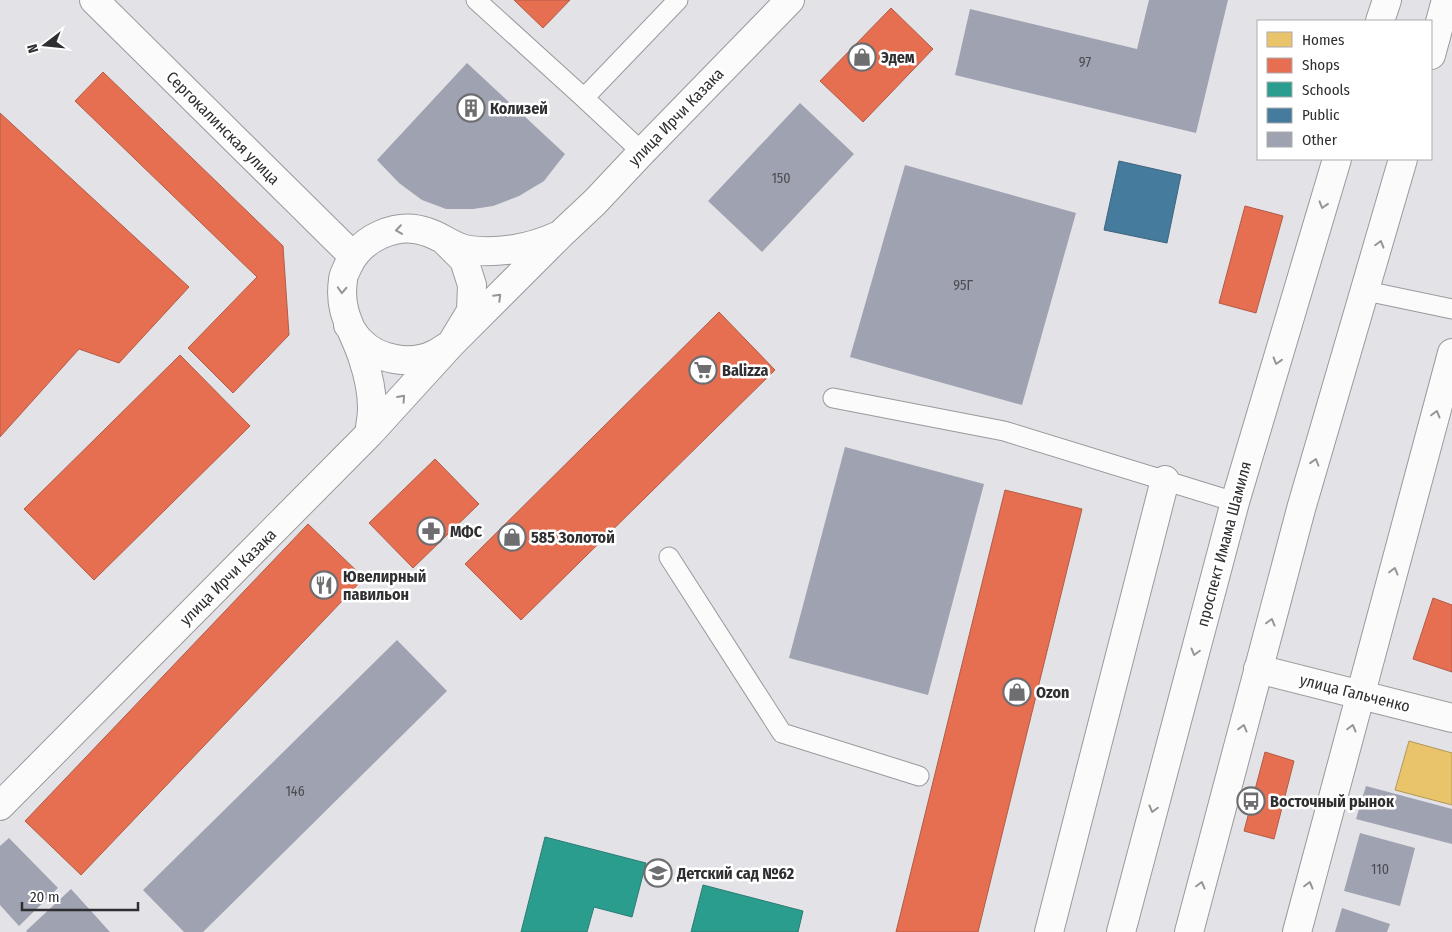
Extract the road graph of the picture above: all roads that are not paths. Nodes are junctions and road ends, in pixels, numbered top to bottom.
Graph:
1 (94, 0) edge
2 (476, 0) edge
3 (678, 0) edge
4 (790, 0) edge
5 (1387, 0) edge
6 (1446, 0) edge
7 (1380, 20) edge
8 (1432, 51) edge
9 (584, 98) junction
10 (642, 152) junction
11 (1337, 160) edge
12 (1404, 160) edge
13 (561, 234) junction
14 (445, 241) junction
15 (353, 256) junction
16 (1366, 290) junction
17 (1452, 309) edge
18 (348, 325) junction
19 (452, 344) junction
20 (1452, 353) edge
21 (833, 398) dead end
22 (369, 434) junction
23 (1165, 480) junction
24 (1235, 502) junction
25 (670, 557) dead end
26 (1258, 669) junction
27 (1361, 694) junction
28 (1452, 718) edge
29 (919, 776) dead end
30 (0, 806) edge
31 (1049, 932) edge
32 (1121, 932) edge
33 (1189, 932) edge
34 (1297, 932) edge

1 - 15 main road, Сергокалинская улица
2 - 9 lane
3 - 9 lane
4 - 10 main road, улица Ирчи Казака
5 - 7 main road
6 - 8 main road
9 - 10 lane
10 - 13 main road, улица Ирчи Казака
11 -> 24 main road, проспект Имама Шамиля
16 -> 12 main road
13 - 14 main road
19 -> 13 main road, улица Ирчи Казака
14 -> 15 main road
14 - 19 main road
15 -> 18 main road
16 - 17 lane
26 -> 16 main road
18 - 19 main road
18 - 22 main road
22 -> 19 main road, улица Ирчи Казака
27 -> 20 main road
21 - 23 lane
22 - 30 main road, улица Ирчи Казака
23 - 24 lane
23 - 31 main road
24 -> 32 main road, проспект Имама Шамиля
25 - 29 lane
26 - 27 main road, улица Гальченко
33 -> 26 main road
27 - 28 main road, улица Гальченко
34 -> 27 main road

